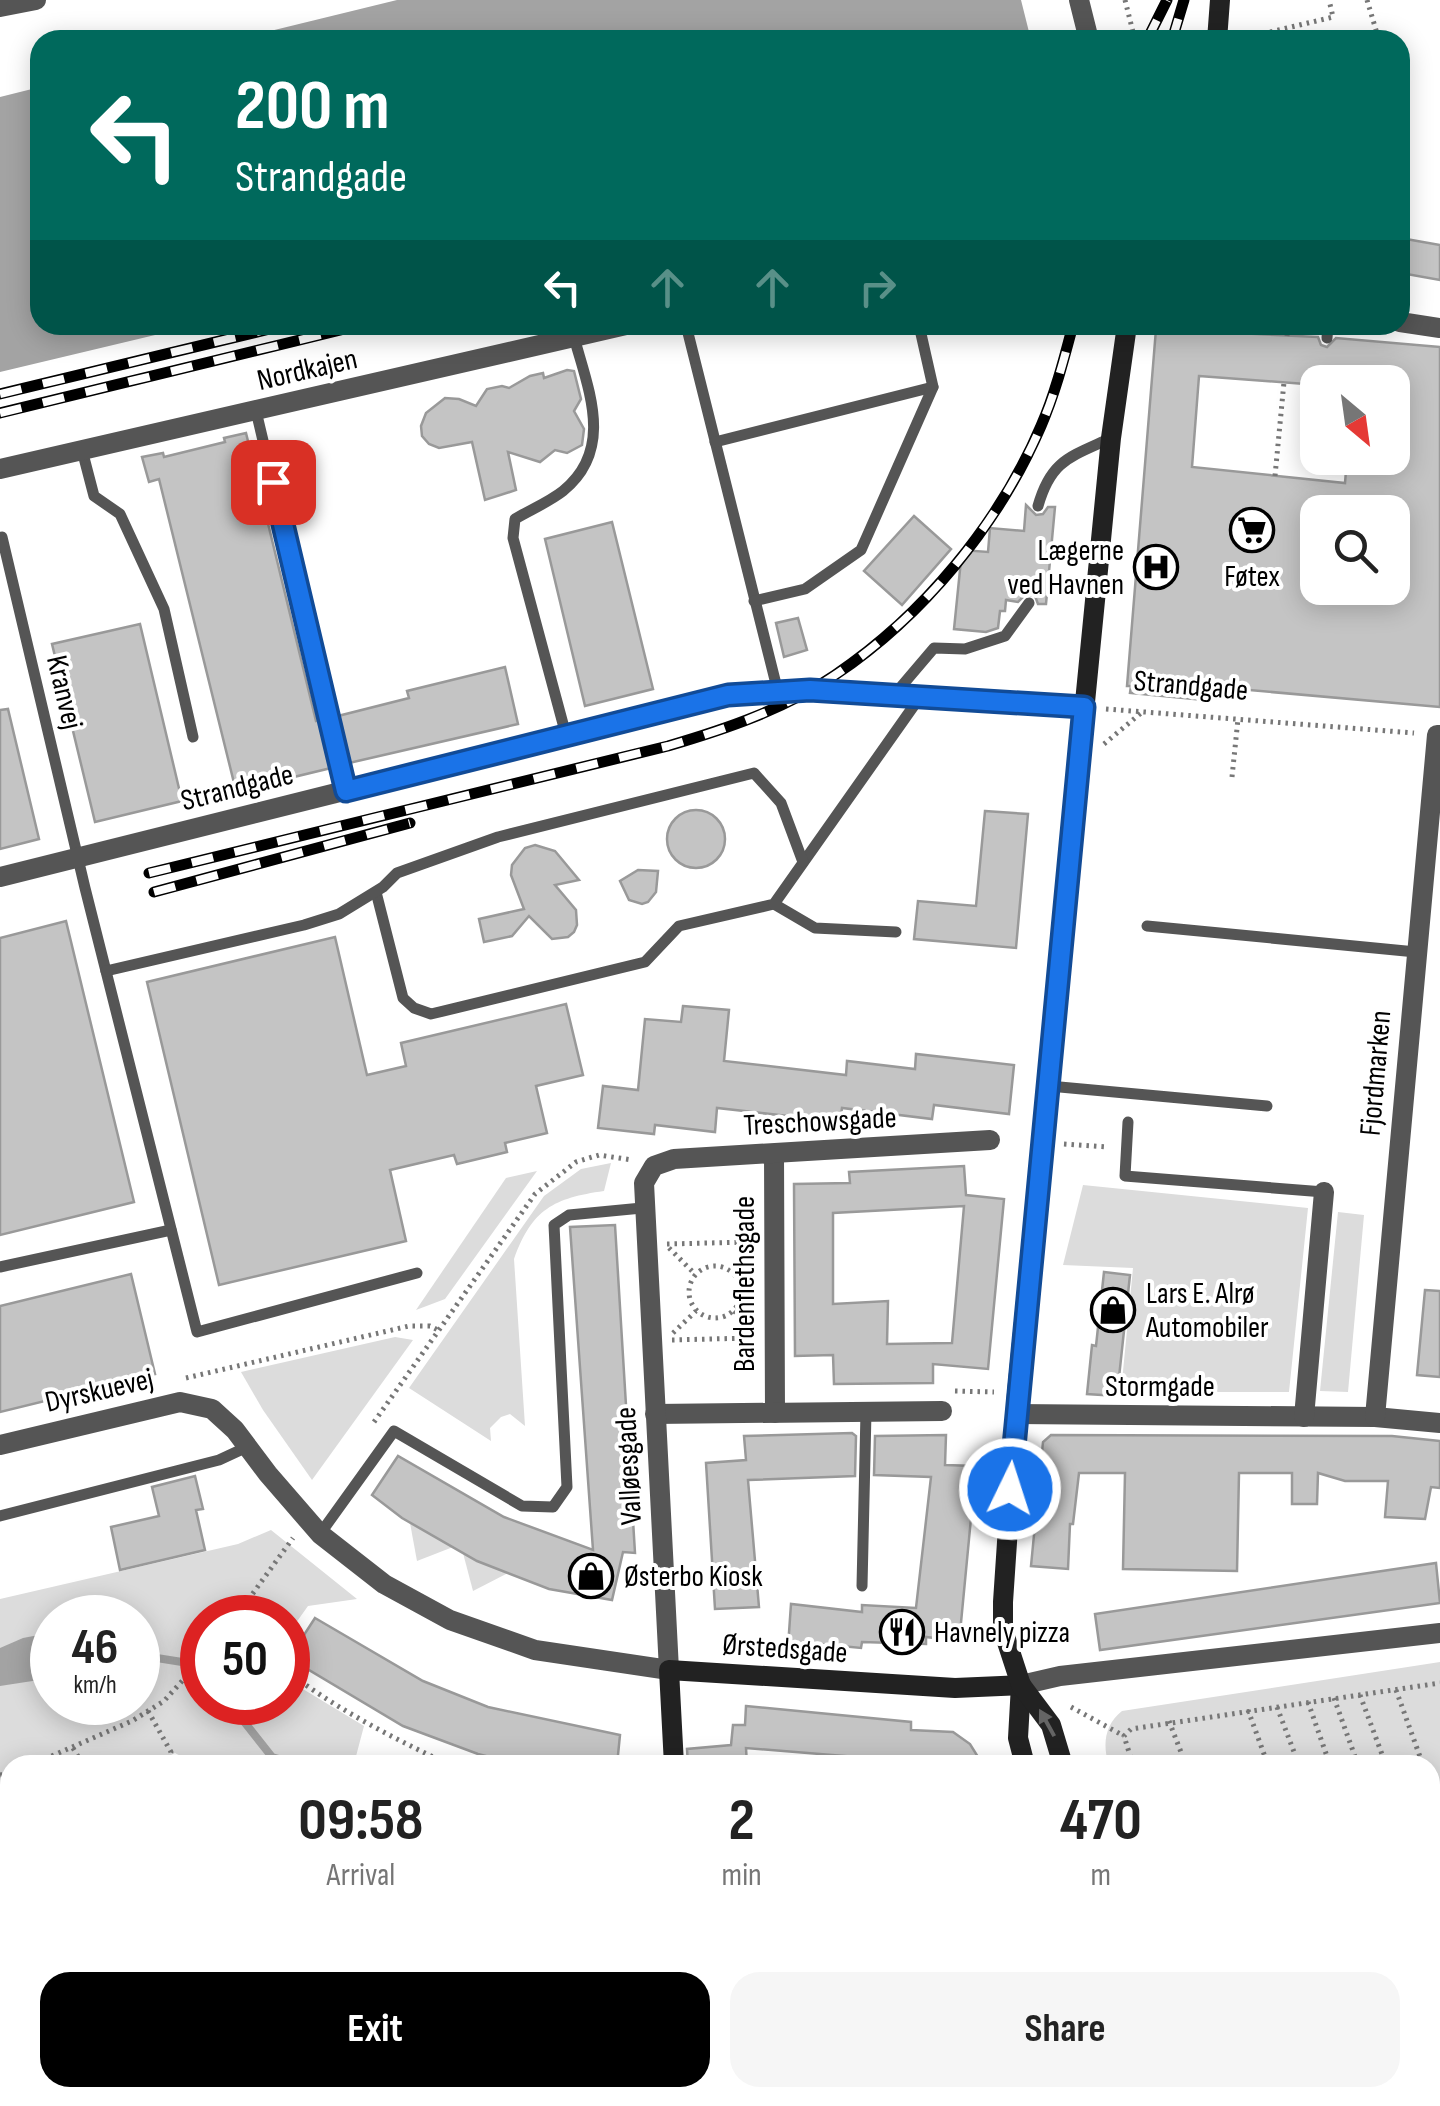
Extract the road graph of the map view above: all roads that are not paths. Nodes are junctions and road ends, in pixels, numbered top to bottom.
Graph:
1 (36, 0) edge
2 (1079, 0) edge
3 (1220, 0) edge
4 (0, 7) edge
5 (1086, 30) edge
6 (1218, 30) edge
7 (1410, 324) edge
8 (1440, 328) edge
9 (583, 335) edge
10 (688, 335) edge
11 (921, 335) edge
12 (1125, 335) edge
13 (574, 337) junction
14 (934, 387) junction
15 (256, 412) junction
16 (1112, 438) junction
17 (715, 442) junction
18 (82, 450) junction
19 (0, 469) edge
20 (1038, 506) dead end
21 (2, 537) edge
22 (754, 601) junction
23 (1030, 603) dead end
24 (778, 692) junction
25 (894, 695) junction
26 (920, 697) junction
27 (1084, 707) junction
28 (1438, 735) edge
29 (566, 736) junction
30 (193, 738) dead end
31 (346, 791) junction
32 (79, 858) junction
33 (803, 862) junction
34 (0, 877) edge
35 (376, 892) junction
36 (774, 904) junction
37 (1146, 926) dead end
38 (896, 932) dead end
39 (1416, 952) junction
40 (106, 971) junction
41 (1049, 1086) junction
42 (1266, 1106) dead end
43 (1128, 1122) dead end
44 (990, 1140) dead end
45 (774, 1154) junction
46 (654, 1166) joint
47 (1324, 1192) joint
48 (642, 1208) junction
49 (171, 1230) junction
50 (0, 1267) edge
51 (416, 1273) dead end
52 (212, 1409) joint
53 (942, 1411) road end
54 (866, 1412) junction
55 (775, 1413) junction
56 (655, 1414) junction
57 (1015, 1414) junction
58 (1304, 1417) junction
59 (1375, 1417) junction
60 (1440, 1423) edge
61 (0, 1445) edge
62 (247, 1446) junction
63 (0, 1516) edge
64 (314, 1527) junction
65 (862, 1586) dead end
66 (1440, 1633) edge
67 (669, 1670) junction
68 (1021, 1685) junction
69 (673, 1755) edge
70 (1022, 1755) edge
71 (1060, 1755) edge

1 - 4 street
2 - 5 street
3 - 6 main road
7 - 8 street
9 - 13 street, Nordkajen
10 - 17 lane
11 - 14 lane
12 - 16 main road
13 - 15 street, Nordkajen
13 - 29 lane
14 - 17 lane
14 - 22 lane
15 - 18 street, Nordkajen
15 - 31 lane
16 - 20 lane
16 - 27 main road
17 - 22 lane
18 - 19 street, Nordkajen
18 - 30 lane
21 - 32 lane, Kranvej
22 - 24 lane
23 - 25 lane
24 - 25 street, Strandgade
24 - 29 street, Strandgade
25 - 26 street, Strandgade
26 - 27 street, Strandgade
26 - 33 lane
27 - 41 main road
28 - 39 street, Fjordmarken
29 - 31 street, Strandgade
31 - 32 street, Strandgade
32 - 34 street, Strandgade
32 - 40 lane, Kranvej
33 - 35 lane
33 - 36 lane
35 - 36 lane
35 - 40 lane
36 - 38 lane
37 - 39 lane
39 - 59 street, Fjordmarken
40 - 49 lane, Kranvej
41 - 42 lane
41 - 57 main road
43 - 47 lane
44 - 45 street, Treschowsgade
45 - 46 street, Treschowsgade
45 - 55 street, Bardenflethsgade
46 - 48 street, Valløesgade
47 - 58 street
48 - 56 street, Valløesgade
48 - 64 lane
49 - 50 lane
49 - 51 lane, Kranvej
52 - 61 street, Dyrskuevej
52 - 62 street, Ørstedsgade
53 - 54 street
54 - 55 street
54 - 65 lane
55 - 56 street
56 - 67 street, Valløesgade
57 - 58 street, Stormgade
57 - 68 main road
58 - 59 street, Stormgade
59 - 60 street, Stormgade
62 - 63 lane
62 - 64 street, Ørstedsgade
64 - 67 street, Ørstedsgade
66 - 68 street, Ørstedsgade
67 - 68 main road, Ørstedsgade
67 - 69 main road, Valløesgade
68 - 70 main road
71 -> 68 main road

